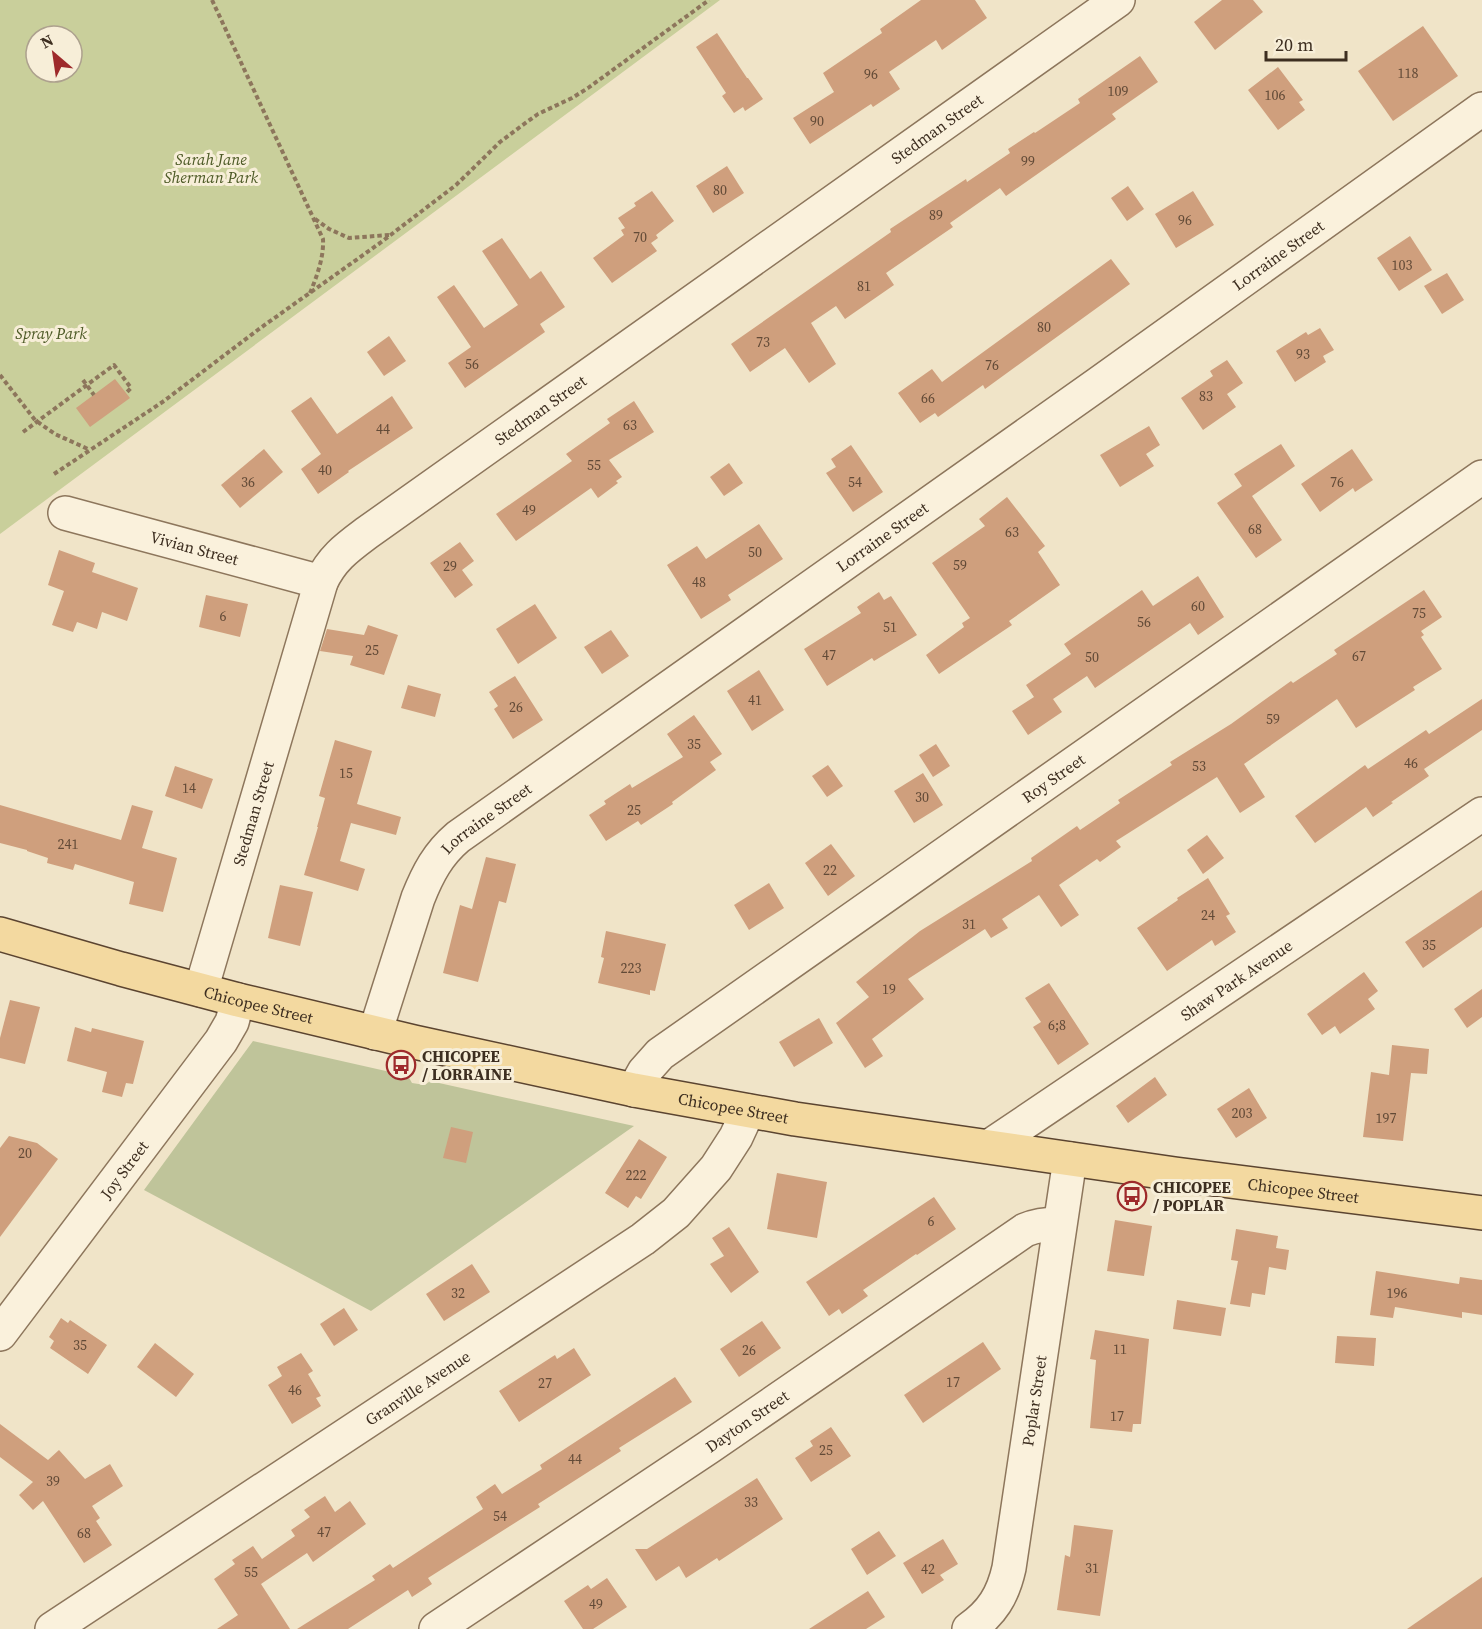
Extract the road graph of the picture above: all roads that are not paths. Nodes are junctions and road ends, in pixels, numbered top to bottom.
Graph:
1 (1118, 0) edge
2 (1482, 109) edge
3 (1482, 477) edge
4 (65, 513) dead end
5 (321, 582) junction
6 (1482, 814) edge
7 (0, 934) edge
8 (201, 990) junction
9 (238, 1000) junction
10 (375, 1033) junction
11 (634, 1090) junction
12 (748, 1111) junction
13 (990, 1146) junction
14 (1070, 1159) junction
15 (1482, 1213) edge
16 (1059, 1224) junction
17 (0, 1334) edge
18 (52, 1629) edge
19 (436, 1629) edge
20 (969, 1629) edge

1 - 5 street, Stedman Street
2 - 10 street, Lorraine Street
3 - 11 street, Roy Street
4 - 5 street, Vivian Street
5 - 8 street, Stedman Street
6 - 13 street, Shaw Park Avenue
7 - 8 main road, Chicopee Street
8 - 9 main road, Chicopee Street
9 - 10 main road, Chicopee Street
9 - 17 street, Joy Street
10 - 11 main road, Chicopee Street
11 - 12 main road, Chicopee Street
12 - 13 main road, Chicopee Street
12 - 18 street, Granville Avenue
13 - 14 main road, Chicopee Street
14 - 15 main road, Chicopee Street
14 - 16 street, Poplar Street
16 - 19 street, Dayton Street
16 - 20 street, Poplar Street

